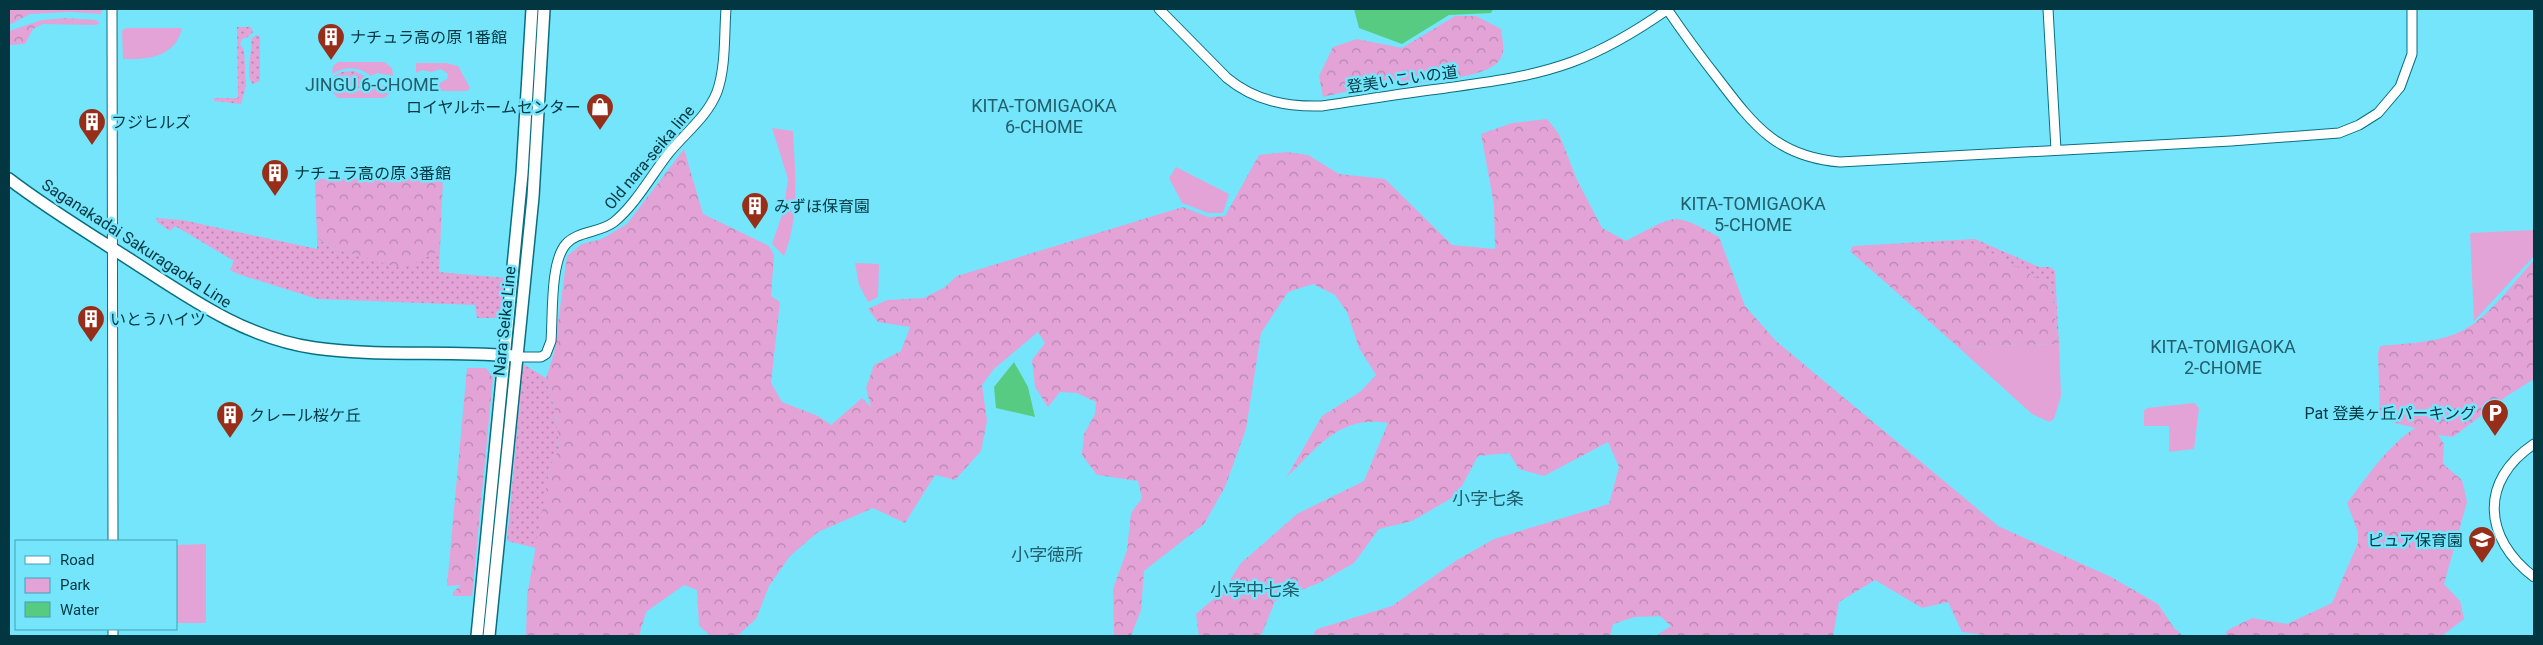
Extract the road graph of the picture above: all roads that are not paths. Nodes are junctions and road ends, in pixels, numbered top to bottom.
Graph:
1 (112, 9) edge
2 (532, 9) edge
3 (544, 9) edge
4 (726, 9) edge
5 (1159, 9) edge
6 (1668, 9) edge
7 (2048, 9) edge
8 (2412, 9) edge
9 (2056, 150) junction
10 (9, 179) edge
11 (112, 248) junction
12 (505, 356) junction
13 (517, 357) junction
14 (2534, 444) edge
15 (113, 540) edge
16 (2534, 577) edge
17 (477, 636) edge
18 (489, 636) edge

1 - 11 street
2 - 12 main road, Nara Seika Line
3 - 13 main road, Nara Seika Line
4 - 13 street, Old nara-seika line
5 - 6 street, 登美いこいの道
6 - 9 street
7 - 9 street
8 - 9 street
10 - 11 main road, Saganakadai Sakuragaoka Line
11 - 12 main road, Saganakadai Sakuragaoka Line
11 - 15 street
12 - 13 main road, Saganakadai Sakuragaoka Line
12 - 17 main road, Nara Seika Line
13 - 18 main road, Nara Seika Line
14 - 16 street

